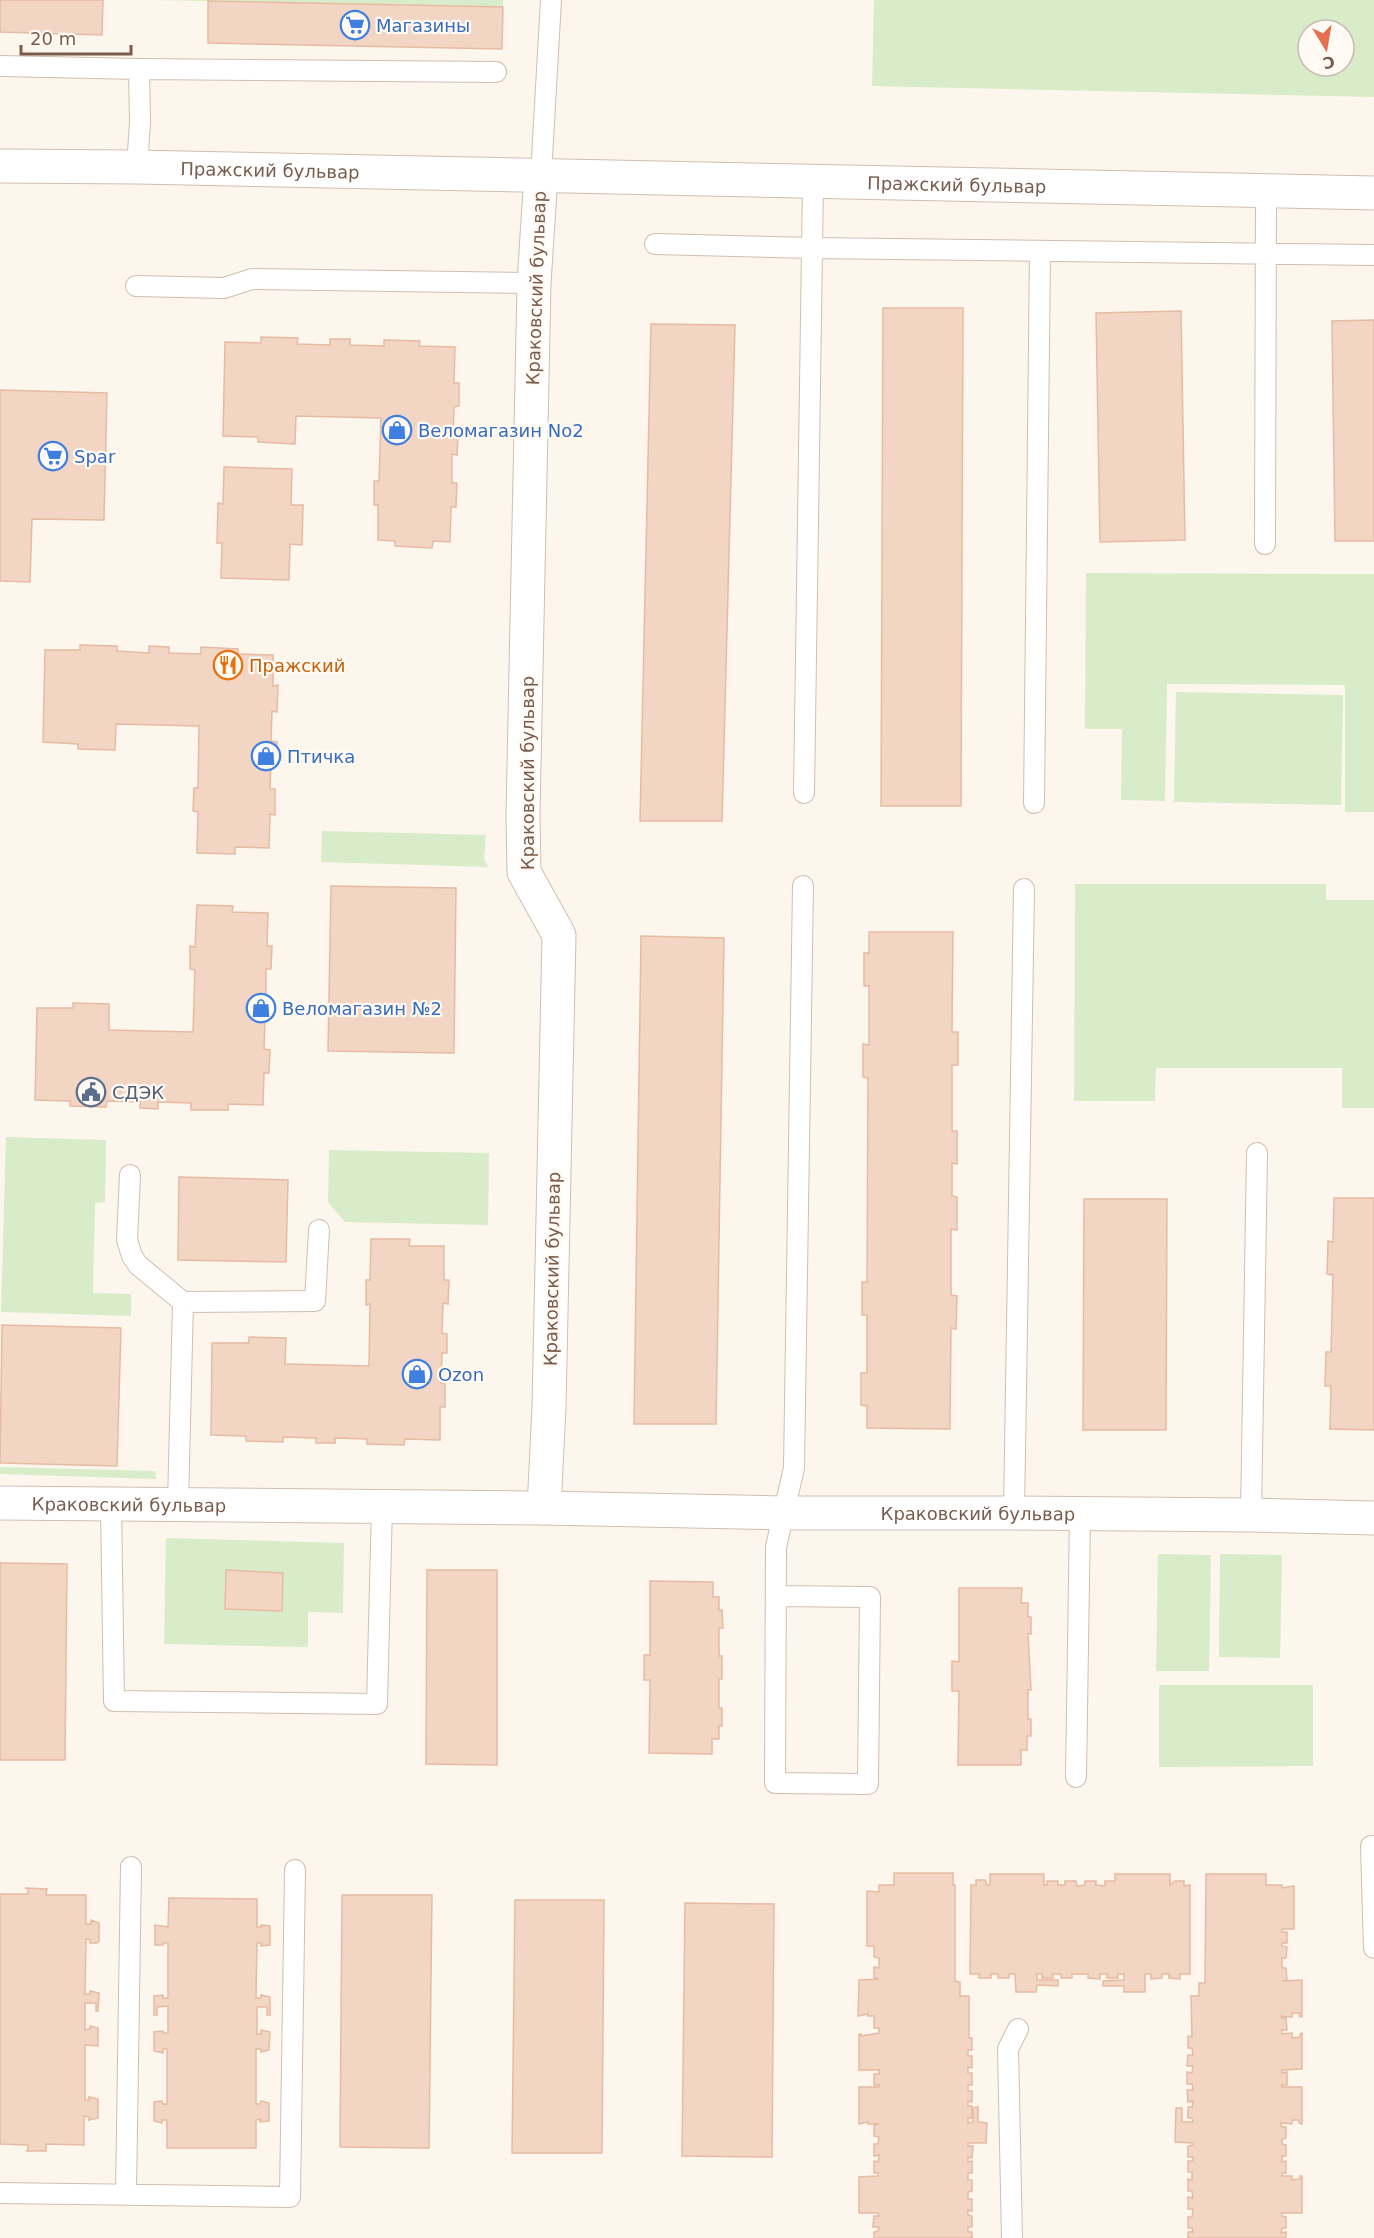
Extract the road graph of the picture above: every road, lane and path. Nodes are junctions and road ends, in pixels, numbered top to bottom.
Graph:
1 (550, 0) edge
2 (0, 66) edge
3 (139, 69) junction
4 (496, 72) dead end
5 (0, 166) edge
6 (137, 167) junction
7 (541, 175) junction
8 (813, 182) junction
9 (1266, 191) junction
10 (1374, 193) edge
11 (655, 244) dead end
12 (813, 248) junction
13 (1041, 251) junction
14 (1265, 254) junction
15 (1374, 255) edge
16 (534, 283) junction
17 (136, 286) dead end
18 (1265, 544) dead end
19 (804, 793) dead end
20 (1034, 803) dead end
21 (803, 886) dead end
22 (1024, 889) dead end
23 (1257, 1153) dead end
24 (130, 1175) dead end
25 (319, 1230) dead end
26 (183, 1302) junction
27 (0, 1503) edge
28 (111, 1504) junction
29 (178, 1504) junction
30 (382, 1505) junction
31 (544, 1508) junction
32 (1014, 1513) junction
33 (783, 1514) junction
34 (1080, 1514) junction
35 (1251, 1515) junction
36 (1374, 1518) edge
37 (776, 1596) junction
38 (1076, 1777) dead end
39 (1374, 1846) edge
40 (131, 1867) dead end
41 (295, 1870) dead end
42 (1374, 1948) edge
43 (1018, 2030) dead end
44 (0, 2193) edge
45 (126, 2193) junction
46 (1012, 2238) edge

1 - 7 lane
2 - 3 lane
3 - 4 lane
3 - 6 lane
5 - 6 street, Пражский бульвар
6 - 7 street, Пражский бульвар
7 - 8 street, Пражский бульвар
7 - 16 street, Краковский бульвар
8 - 9 street, Пражский бульвар
8 - 12 lane
9 - 10 street, Пражский бульвар
9 - 14 lane
11 - 12 lane
12 - 13 lane
12 - 19 lane
13 - 14 lane
13 - 20 lane
14 - 15 lane
14 - 18 lane
16 - 17 lane
16 - 31 street, Краковский бульвар
21 - 33 lane
22 - 32 lane
23 - 35 lane
24 - 26 lane
25 - 26 lane
26 - 29 lane
27 - 28 street, Краковский бульвар
28 - 29 street, Краковский бульвар
28 - 30 lane
29 - 30 street, Краковский бульвар
30 - 31 street, Краковский бульвар
31 - 33 street, Краковский бульвар
32 - 33 street, Краковский бульвар
32 - 34 street, Краковский бульвар
33 - 37 lane
34 - 35 street, Краковский бульвар
34 - 38 lane
35 - 36 street, Краковский бульвар
37 - 37 lane
39 - 42 lane
40 - 45 lane
41 - 45 lane
43 - 46 lane
44 - 45 lane

